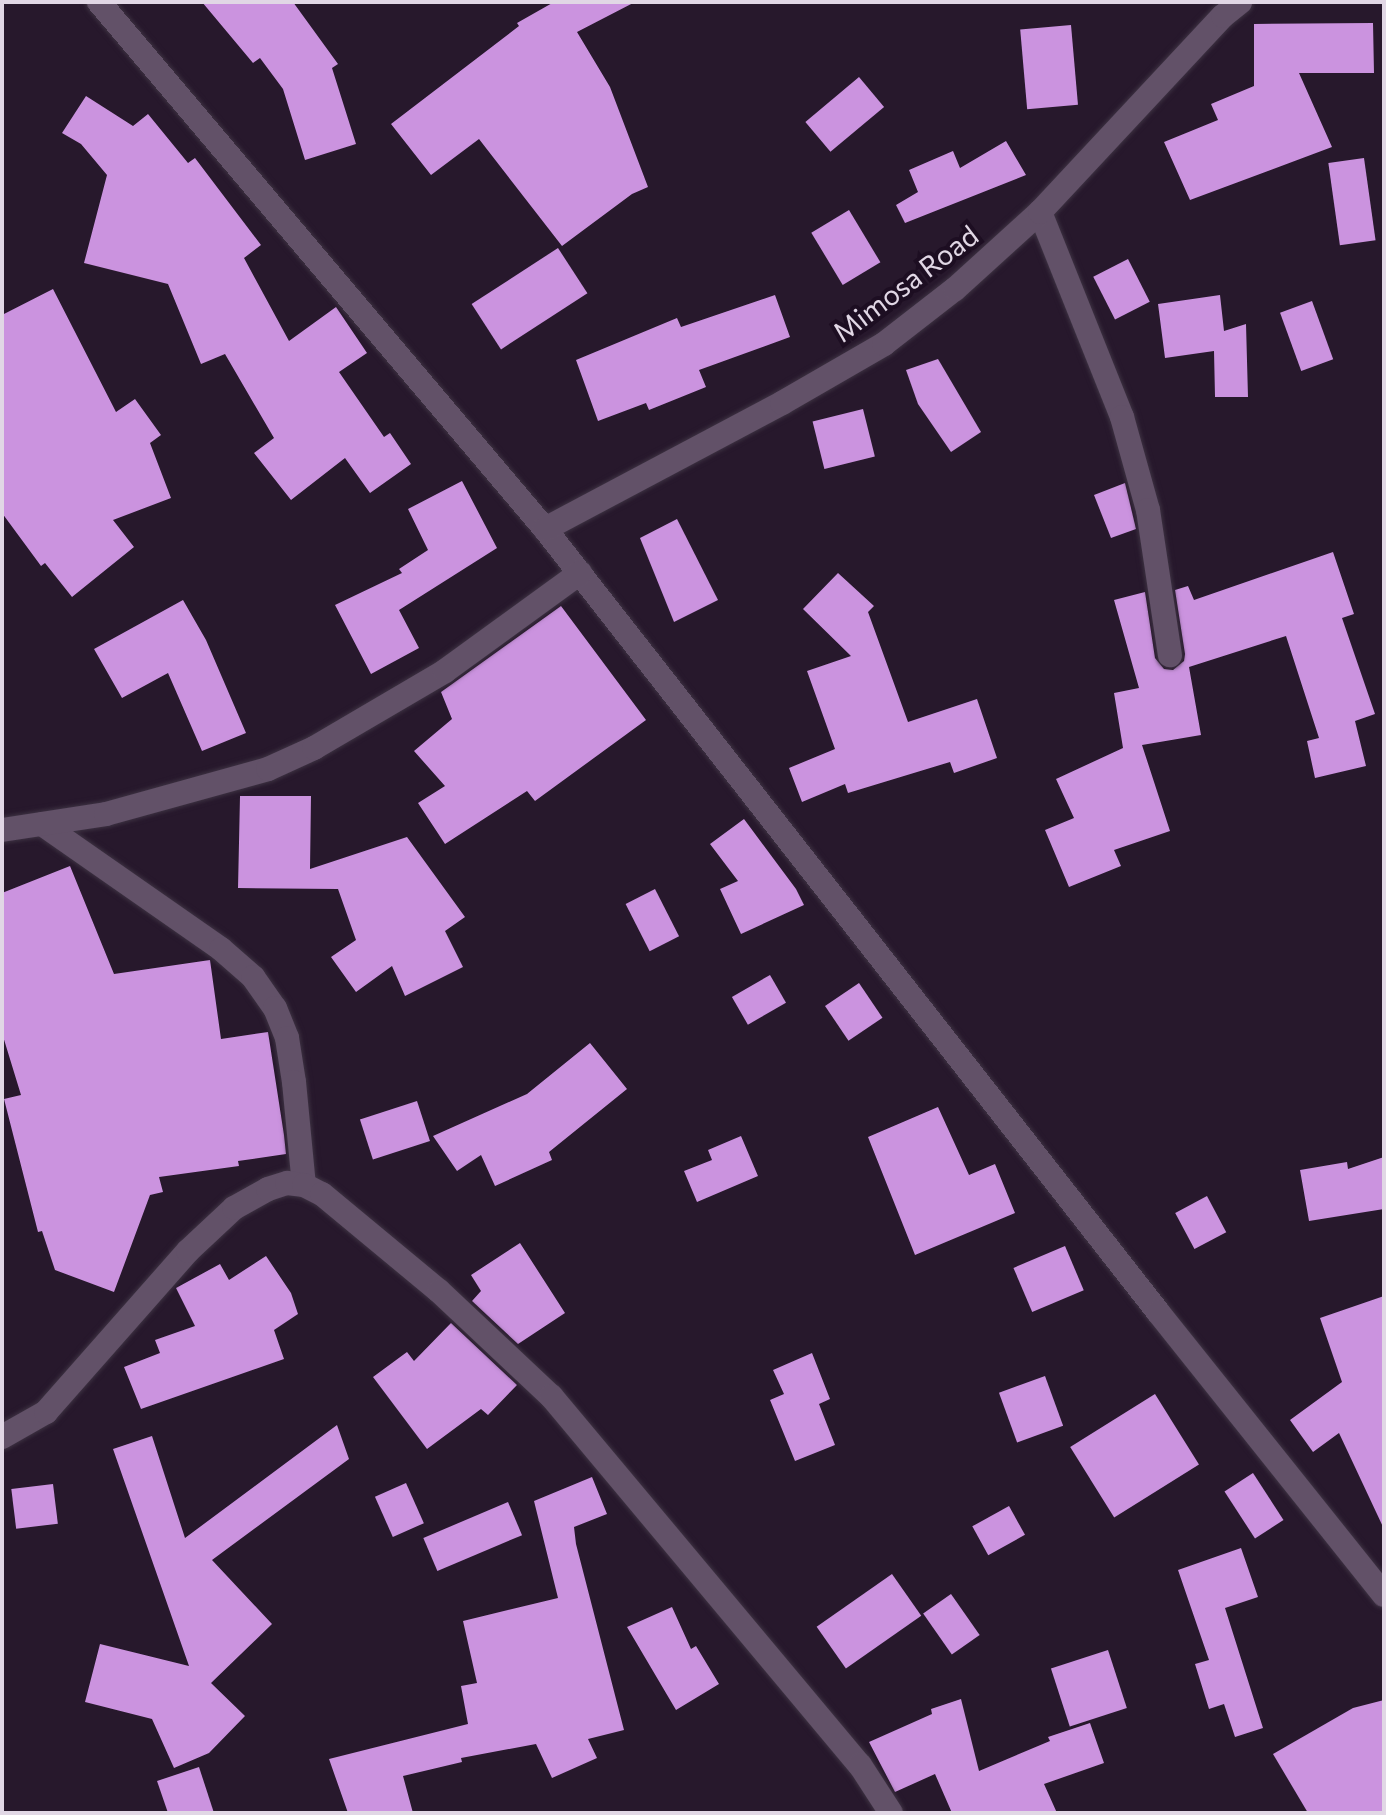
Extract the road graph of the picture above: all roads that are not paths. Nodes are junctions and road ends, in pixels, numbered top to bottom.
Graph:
1 (99, 2) edge
2 (1240, 2) edge
3 (1040, 212) junction
4 (545, 529) junction
5 (580, 573) junction
6 (1170, 655) dead end
7 (42, 824) junction
8 (2, 830) edge
9 (304, 1185) junction
10 (2, 1437) edge
11 (1384, 1595) edge
12 (891, 1813) edge

1 - 4 street
2 - 3 street, Mimosa Road
3 - 4 street, Mimosa Road
3 - 6 street
4 - 5 street
5 - 7 street
5 - 11 street
7 - 8 street
7 - 9 street
9 - 10 street
9 - 12 street

